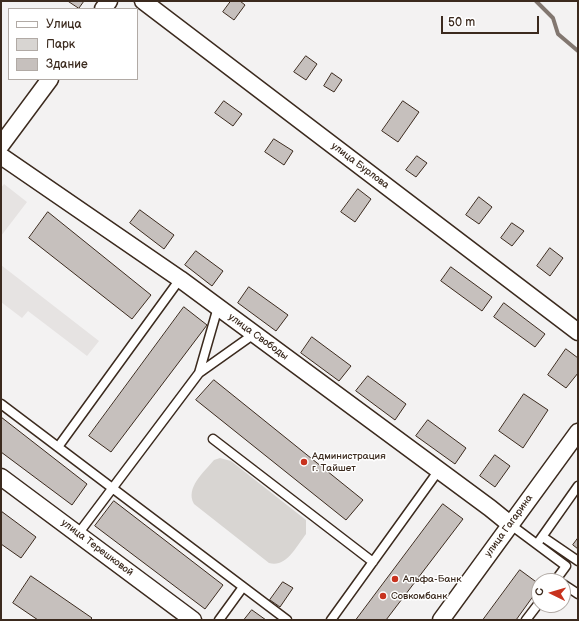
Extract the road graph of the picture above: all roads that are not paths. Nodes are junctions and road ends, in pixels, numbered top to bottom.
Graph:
1 (143, 1) edge
2 (49, 80) edge
3 (1, 145) edge
4 (1, 156) edge
5 (180, 279) junction
6 (218, 307) junction
7 (578, 332) edge
8 (254, 334) junction
9 (199, 373) junction
10 (1, 404) edge
11 (578, 432) edge
12 (213, 439) dead end
13 (58, 447) junction
14 (439, 470) junction
15 (1, 477) edge
16 (578, 486) edge
17 (113, 488) junction
18 (511, 525) junction
19 (78, 534) junction
20 (542, 537) junction
21 (537, 544) junction
22 (578, 561) edge
23 (373, 562) junction
24 (563, 573) edge
25 (243, 587) junction
26 (193, 620) edge
27 (219, 620) edge
28 (287, 620) edge
29 (331, 620) edge
30 (441, 620) edge

1 - 7 street, улица Бурлова
2 - 3 street
4 - 5 street, улица Свободы
5 - 6 street, улица Свободы
5 - 13 lane
6 - 8 street, улица Свободы
6 - 9 lane
8 - 9 lane
8 - 14 street, улица Свободы
9 - 17 lane
10 - 13 lane
11 - 18 street, улица Гагарина
12 - 23 lane
13 - 17 lane
14 - 18 street, улица Свободы
14 - 23 lane
15 - 19 street, улица Терешковой
16 - 20 lane
17 - 19 lane
17 - 25 lane
18 - 21 lane
18 - 30 street, улица Гагарина
19 - 26 street, улица Терешковой
20 - 21 lane
20 - 22 lane
21 - 24 lane
23 - 29 lane
25 - 27 lane
25 - 28 lane

